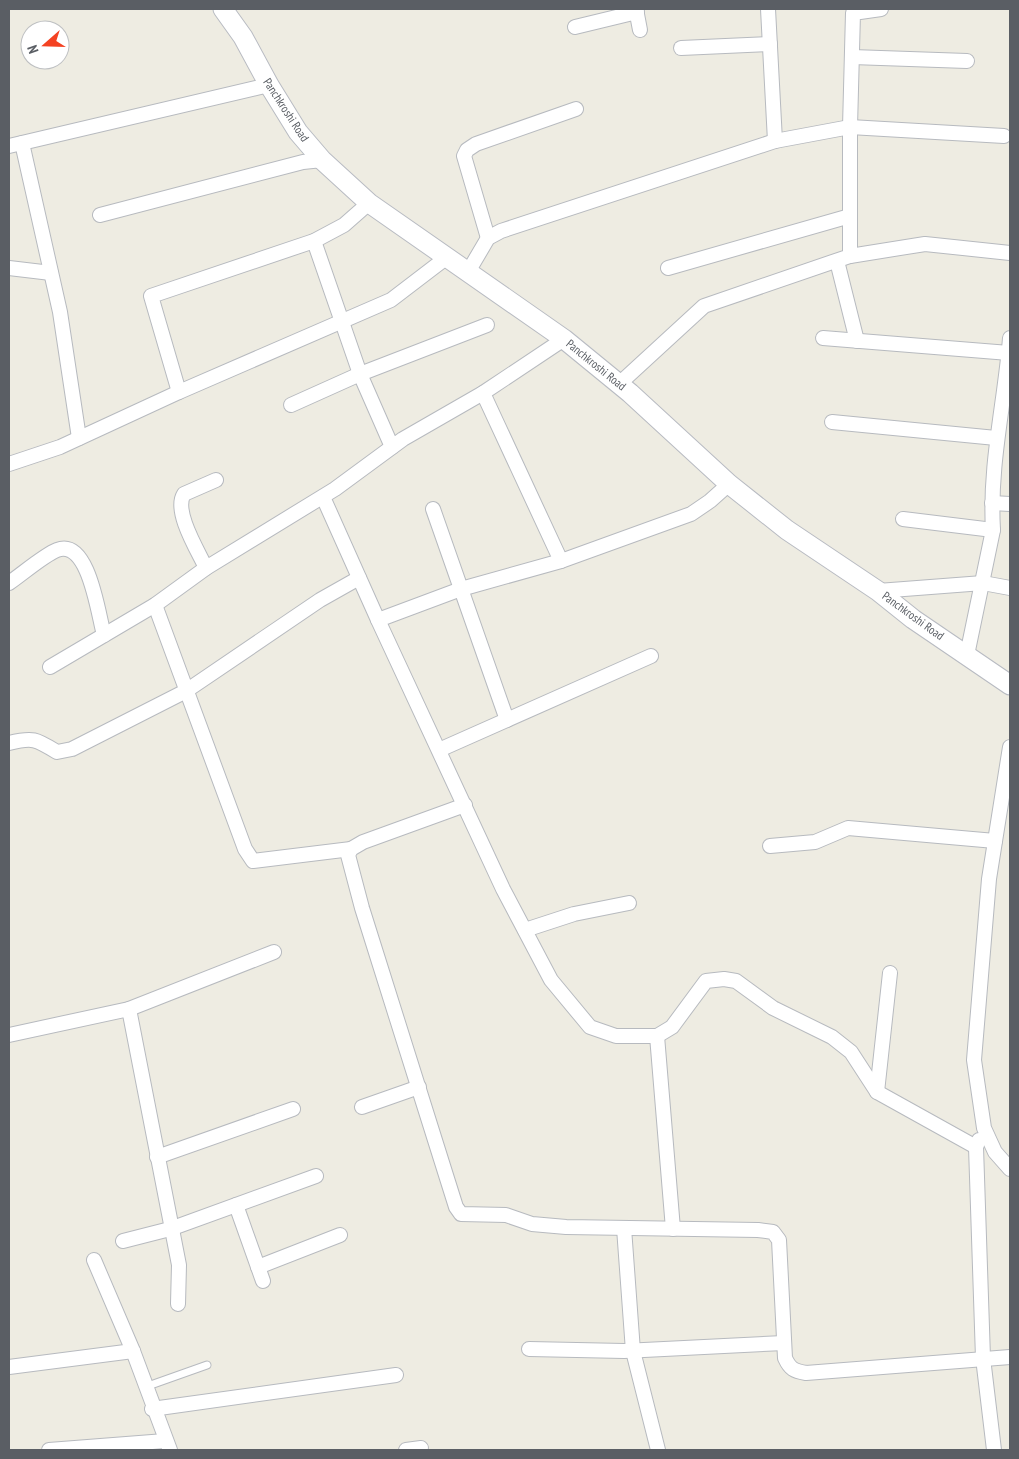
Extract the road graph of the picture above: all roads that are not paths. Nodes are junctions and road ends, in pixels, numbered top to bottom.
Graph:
1 (223, 9) edge
2 (768, 9) edge
3 (881, 9) edge
4 (636, 10) edge
5 (853, 11) edge
6 (575, 27) dead end
7 (640, 30) dead end
8 (770, 44) junction
9 (681, 48) dead end
10 (852, 57) junction
11 (967, 61) dead end
12 (269, 86) junction
13 (576, 109) dead end
14 (850, 127) junction
15 (1004, 136) dead end
16 (774, 141) junction
17 (15, 145) edge
18 (322, 160) junction
19 (369, 204) junction
20 (100, 215) dead end
21 (850, 216) junction
22 (488, 238) junction
23 (314, 241) junction
24 (1010, 253) edge
25 (446, 258) junction
26 (844, 259) junction
27 (9, 268) edge
28 (668, 268) dead end
29 (51, 272) junction
30 (468, 272) junction
31 (342, 323) junction
32 (487, 325) dead end
33 (823, 338) dead end
34 (1010, 338) edge
35 (564, 339) junction
36 (857, 341) junction
37 (1009, 353) junction
38 (360, 374) junction
39 (618, 385) junction
40 (179, 392) junction
41 (482, 393) junction
42 (291, 405) dead end
43 (1005, 418) edge
44 (832, 422) dead end
45 (79, 438) junction
46 (996, 438) junction
47 (392, 447) junction
48 (9, 464) edge
49 (216, 480) dead end
50 (729, 484) junction
51 (323, 496) junction
52 (992, 503) junction
53 (1010, 504) edge
54 (433, 509) dead end
55 (903, 519) dead end
56 (993, 530) junction
57 (561, 561) junction
58 (206, 568) junction
59 (359, 578) junction
60 (9, 583) edge
61 (983, 583) junction
62 (1010, 588) edge
63 (461, 589) junction
64 (878, 591) junction
65 (154, 605) junction
66 (378, 620) junction
67 (104, 635) junction
68 (967, 655) junction
69 (651, 656) dead end
70 (50, 667) dead end
71 (1010, 685) edge
72 (186, 691) junction
73 (507, 720) junction
74 (9, 743) edge
75 (1010, 748) edge
76 (439, 750) junction
77 (465, 805) junction
78 (995, 841) junction
79 (770, 846) dead end
80 (351, 849) junction
81 (629, 902) dead end
82 (525, 930) junction
83 (274, 952) dead end
84 (890, 973) dead end
85 (128, 1009) junction
86 (9, 1035) edge
87 (657, 1036) junction
88 (419, 1087) junction
89 (877, 1092) junction
90 (362, 1106) dead end
91 (293, 1109) dead end
92 (984, 1128) junction
93 (976, 1147) junction
94 (156, 1157) junction
95 (1010, 1169) edge
96 (316, 1176) dead end
97 (236, 1205) junction
98 (624, 1228) junction
99 (673, 1228) junction
100 (170, 1229) junction
101 (340, 1235) dead end
102 (123, 1241) dead end
103 (94, 1260) dead end
104 (258, 1267) junction
105 (263, 1281) dead end
106 (178, 1304) dead end
107 (784, 1343) junction
108 (529, 1349) dead end
109 (133, 1351) junction
110 (633, 1351) junction
111 (1010, 1357) edge
112 (983, 1358) junction
113 (207, 1366) dead end
114 (9, 1367) edge
115 (396, 1374) dead end
116 (145, 1387) junction
117 (152, 1409) junction
118 (168, 1445) edge
119 (421, 1448) dead end
120 (49, 1450) edge
121 (406, 1450) edge
122 (658, 1450) edge
123 (994, 1450) edge

1 - 12 street, Panchkroshi Road
2 - 8 street
3 - 5 street
4 - 6 street
4 - 7 street
5 - 10 street
8 - 9 street
8 - 16 street
10 - 11 street
10 - 14 street
12 - 17 street
12 - 18 street, Panchkroshi Road
13 - 22 street
14 - 15 street
14 - 16 street
14 - 21 street
16 - 22 street
17 - 29 street
18 - 19 street, Panchkroshi Road
18 - 20 street
19 - 23 street
19 - 25 street, Panchkroshi Road
21 - 26 street
21 - 28 street
22 - 30 street
23 - 31 street
23 - 40 street
24 - 26 street
25 - 30 street, Panchkroshi Road
25 - 31 street
26 - 36 street
26 - 39 street
27 - 29 street
29 - 45 street
30 - 35 street, Panchkroshi Road
31 - 38 street
31 - 40 street
32 - 38 street
33 - 36 street
34 - 37 street
35 - 39 street, Panchkroshi Road
35 - 41 street
36 - 37 street
37 - 43 street
38 - 42 street
38 - 47 street
39 - 50 street, Panchkroshi Road
40 - 45 street
41 - 47 street
41 - 57 street
43 - 46 street
44 - 46 street
45 - 48 street
46 - 52 street
47 - 51 street
49 - 58 street
50 - 57 street
50 - 64 street, Panchkroshi Road
51 - 58 street
51 - 59 street
52 - 53 street
52 - 56 street
54 - 63 street
55 - 56 street
56 - 61 street
57 - 63 street
58 - 65 street
59 - 66 street
59 - 72 street
60 - 67 street
61 - 62 street
61 - 64 street
61 - 68 street
63 - 66 street
63 - 73 street
64 - 68 street, Panchkroshi Road
65 - 67 street
65 - 72 street
66 - 76 street
67 - 70 street
68 - 71 street, Panchkroshi Road
69 - 73 street
72 - 74 street
72 - 80 street
73 - 76 street
75 - 78 street
76 - 77 street
77 - 80 street
77 - 82 street
78 - 79 street
78 - 92 street
80 - 88 street
81 - 82 street
82 - 87 street
83 - 85 street
84 - 89 street
85 - 86 street
85 - 94 street
87 - 89 street
87 - 99 street
88 - 90 street
88 - 98 street
89 - 93 street
91 - 94 street
92 - 93 street
92 - 95 street
93 - 112 street
94 - 100 street
96 - 97 street
97 - 100 street
97 - 104 street
98 - 99 street
98 - 110 street
99 - 107 street
100 - 102 street
100 - 106 street
101 - 104 street
103 - 109 street
104 - 105 street
107 - 110 street
107 - 112 street
108 - 110 street
109 - 114 street
109 - 116 street
110 - 122 street
111 - 112 street
112 - 123 street
113 - 116 lane
115 - 117 street
116 - 117 street
117 - 118 street
118 - 120 street
119 - 121 street

